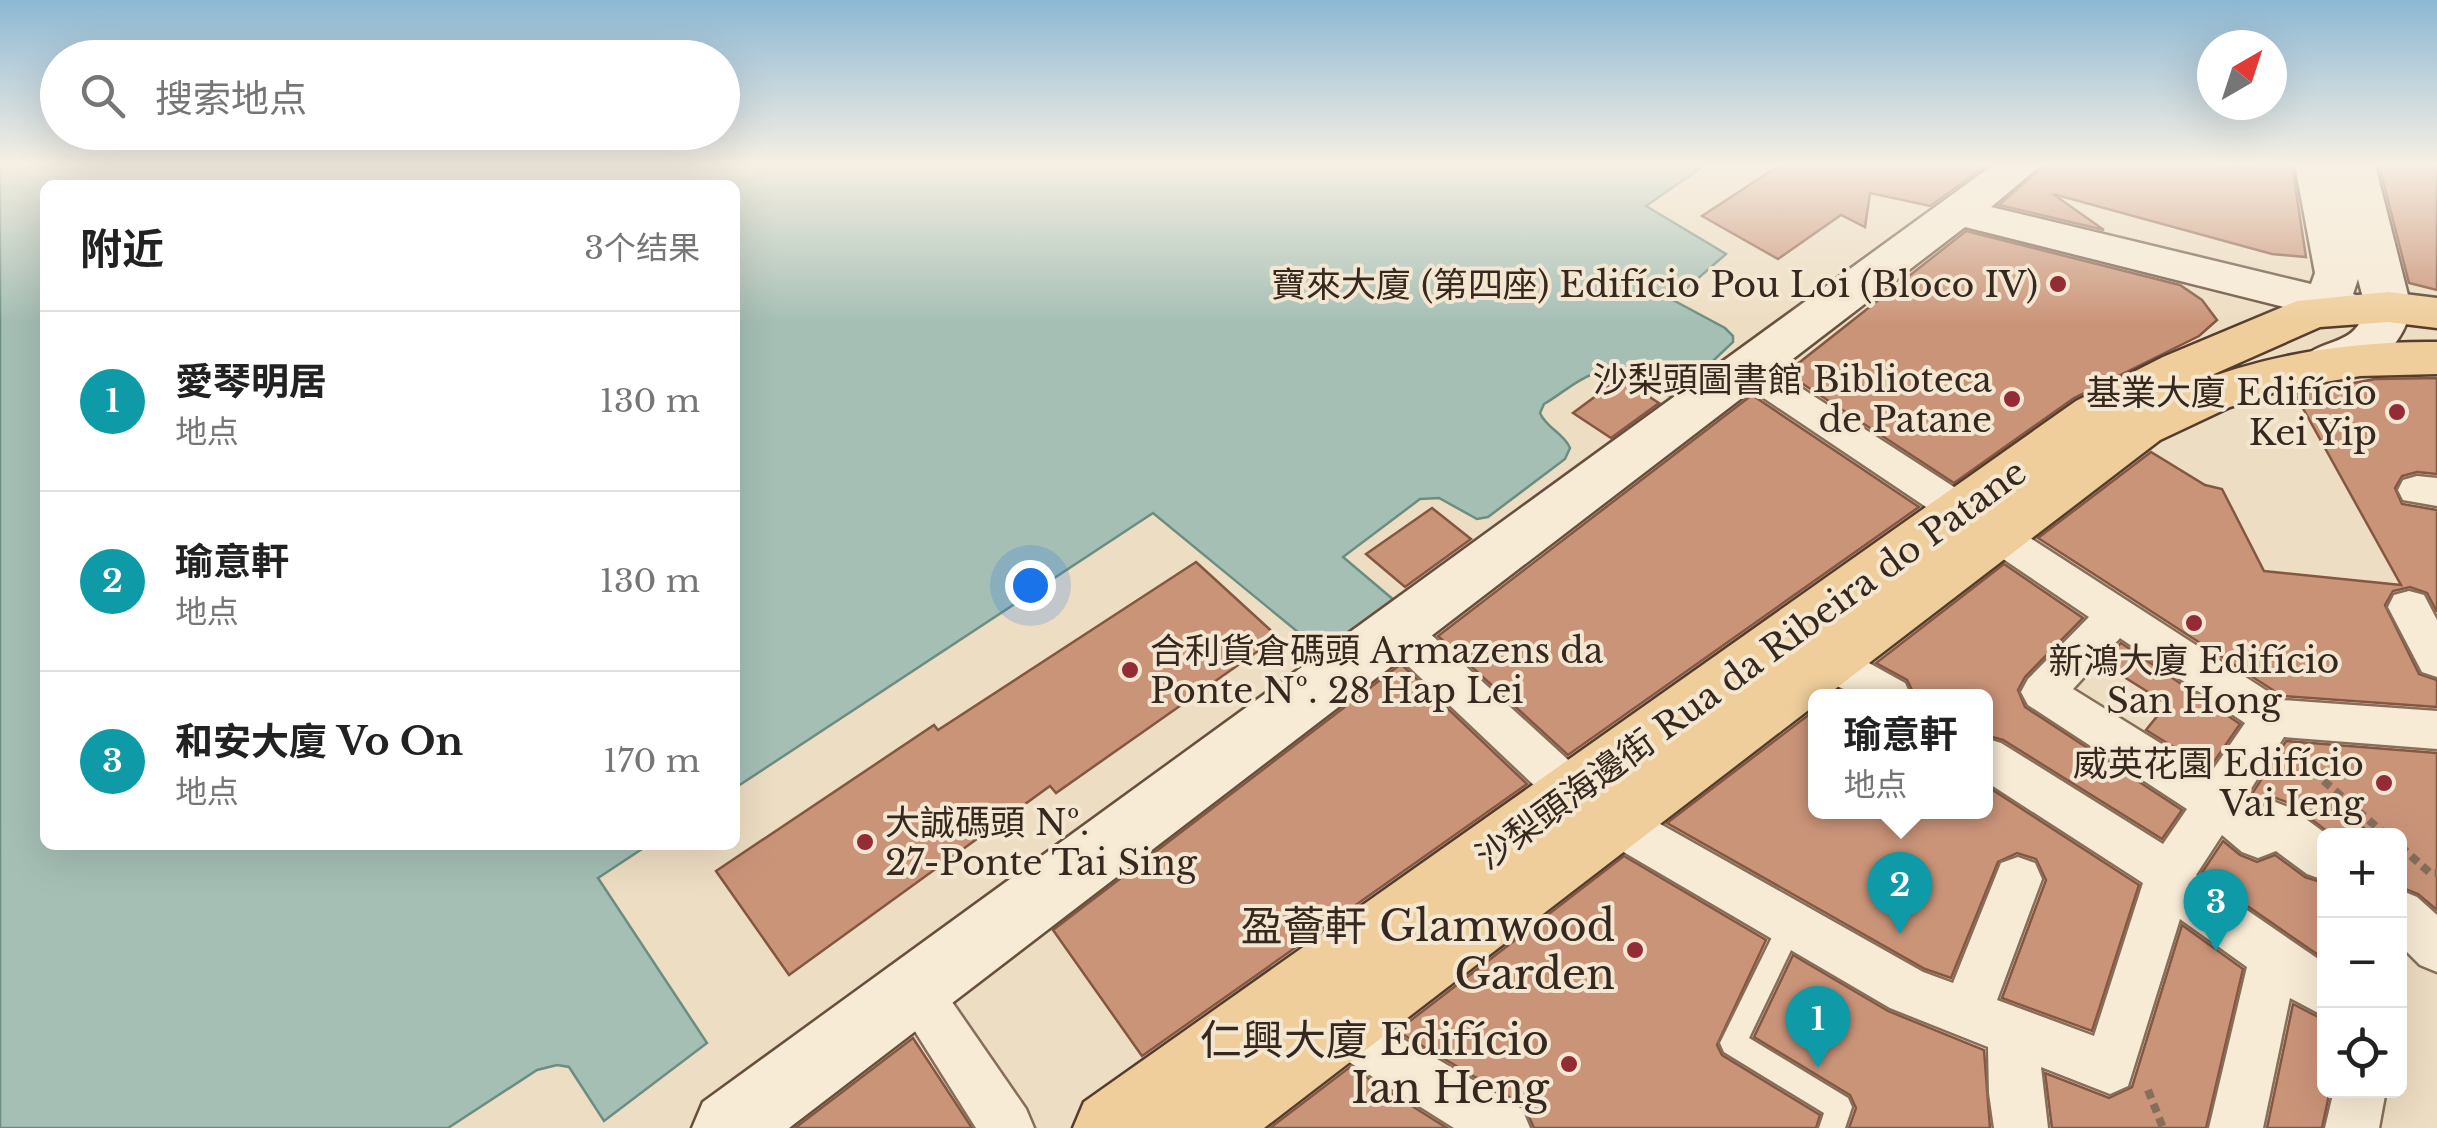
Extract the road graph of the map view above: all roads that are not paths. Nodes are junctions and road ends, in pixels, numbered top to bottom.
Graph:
1 (1948, 218) edge
2 (1980, 218) edge
3 (2327, 218) edge
4 (2352, 218) edge
5 (2350, 303) junction
6 (2437, 313) edge
7 (2437, 358) edge
8 (2324, 363) junction
9 (1746, 369) junction
10 (1996, 519) junction
11 (2409, 607) dead end
12 (2117, 614) junction
13 (1398, 631) junction
14 (1831, 659) junction
15 (2437, 660) edge
16 (1879, 689) edge
17 (2269, 724) junction
18 (2437, 730) edge
19 (1993, 762) edge
20 (2217, 804) junction
21 (1593, 808) junction
22 (2317, 854) edge
23 (2169, 878) junction
24 (2018, 879) dead end
25 (2405, 918) edge
26 (1791, 925) junction
27 (2437, 948) edge
28 (2274, 956) junction
29 (2317, 987) edge
30 (914, 990) junction
31 (1966, 1014) junction
32 (1340, 1027) junction
33 (2014, 1032) junction
34 (2358, 1098) edge
35 (729, 1128) edge
36 (1007, 1128) edge
37 (1110, 1128) edge
38 (1204, 1128) edge
39 (1503, 1128) edge
40 (1832, 1128) edge
41 (2021, 1128) edge
42 (2236, 1128) edge
43 (2352, 1128) edge

1 - 9 street
2 - 5 street
3 - 5 street
4 - 5 street
5 - 6 main road
5 - 8 street
5 - 10 main road, 沙梨頭海邊街 Rua da Ribeira do Patane
7 - 8 main road, 沙梨頭海邊街 Rua da Ribeira do Patane
8 - 10 main road, 沙梨頭海邊街 Rua da Ribeira do Patane
9 - 10 street
9 - 13 street
10 - 12 street
10 - 14 main road, 沙梨頭海邊街 Rua da Ribeira do Patane
10 - 21 main road, 沙梨頭海邊街 Rua da Ribeira do Patane
11 - 15 street
12 - 17 street
12 - 20 street
13 - 21 street
13 - 30 street
14 - 16 street
14 - 21 main road, 沙梨頭海邊街 Rua da Ribeira do Patane
17 - 18 street
17 - 20 street
19 - 23 street
20 - 22 street
20 - 23 street
21 - 26 street
21 - 32 main road, 沙梨頭海邊街 Rua da Ribeira do Patane
21 - 37 main road, 沙梨頭海邊街 Rua da Ribeira do Patane
23 - 28 street
23 - 33 street
24 - 31 street
25 - 27 street
26 - 31 street
26 - 40 lane
28 - 29 street
28 - 42 street
30 - 35 street
30 - 36 street
31 - 33 street
32 - 38 main road, 沙梨頭海邊街 Rua da Ribeira do Patane
32 - 39 street
33 - 41 street
34 - 43 street

